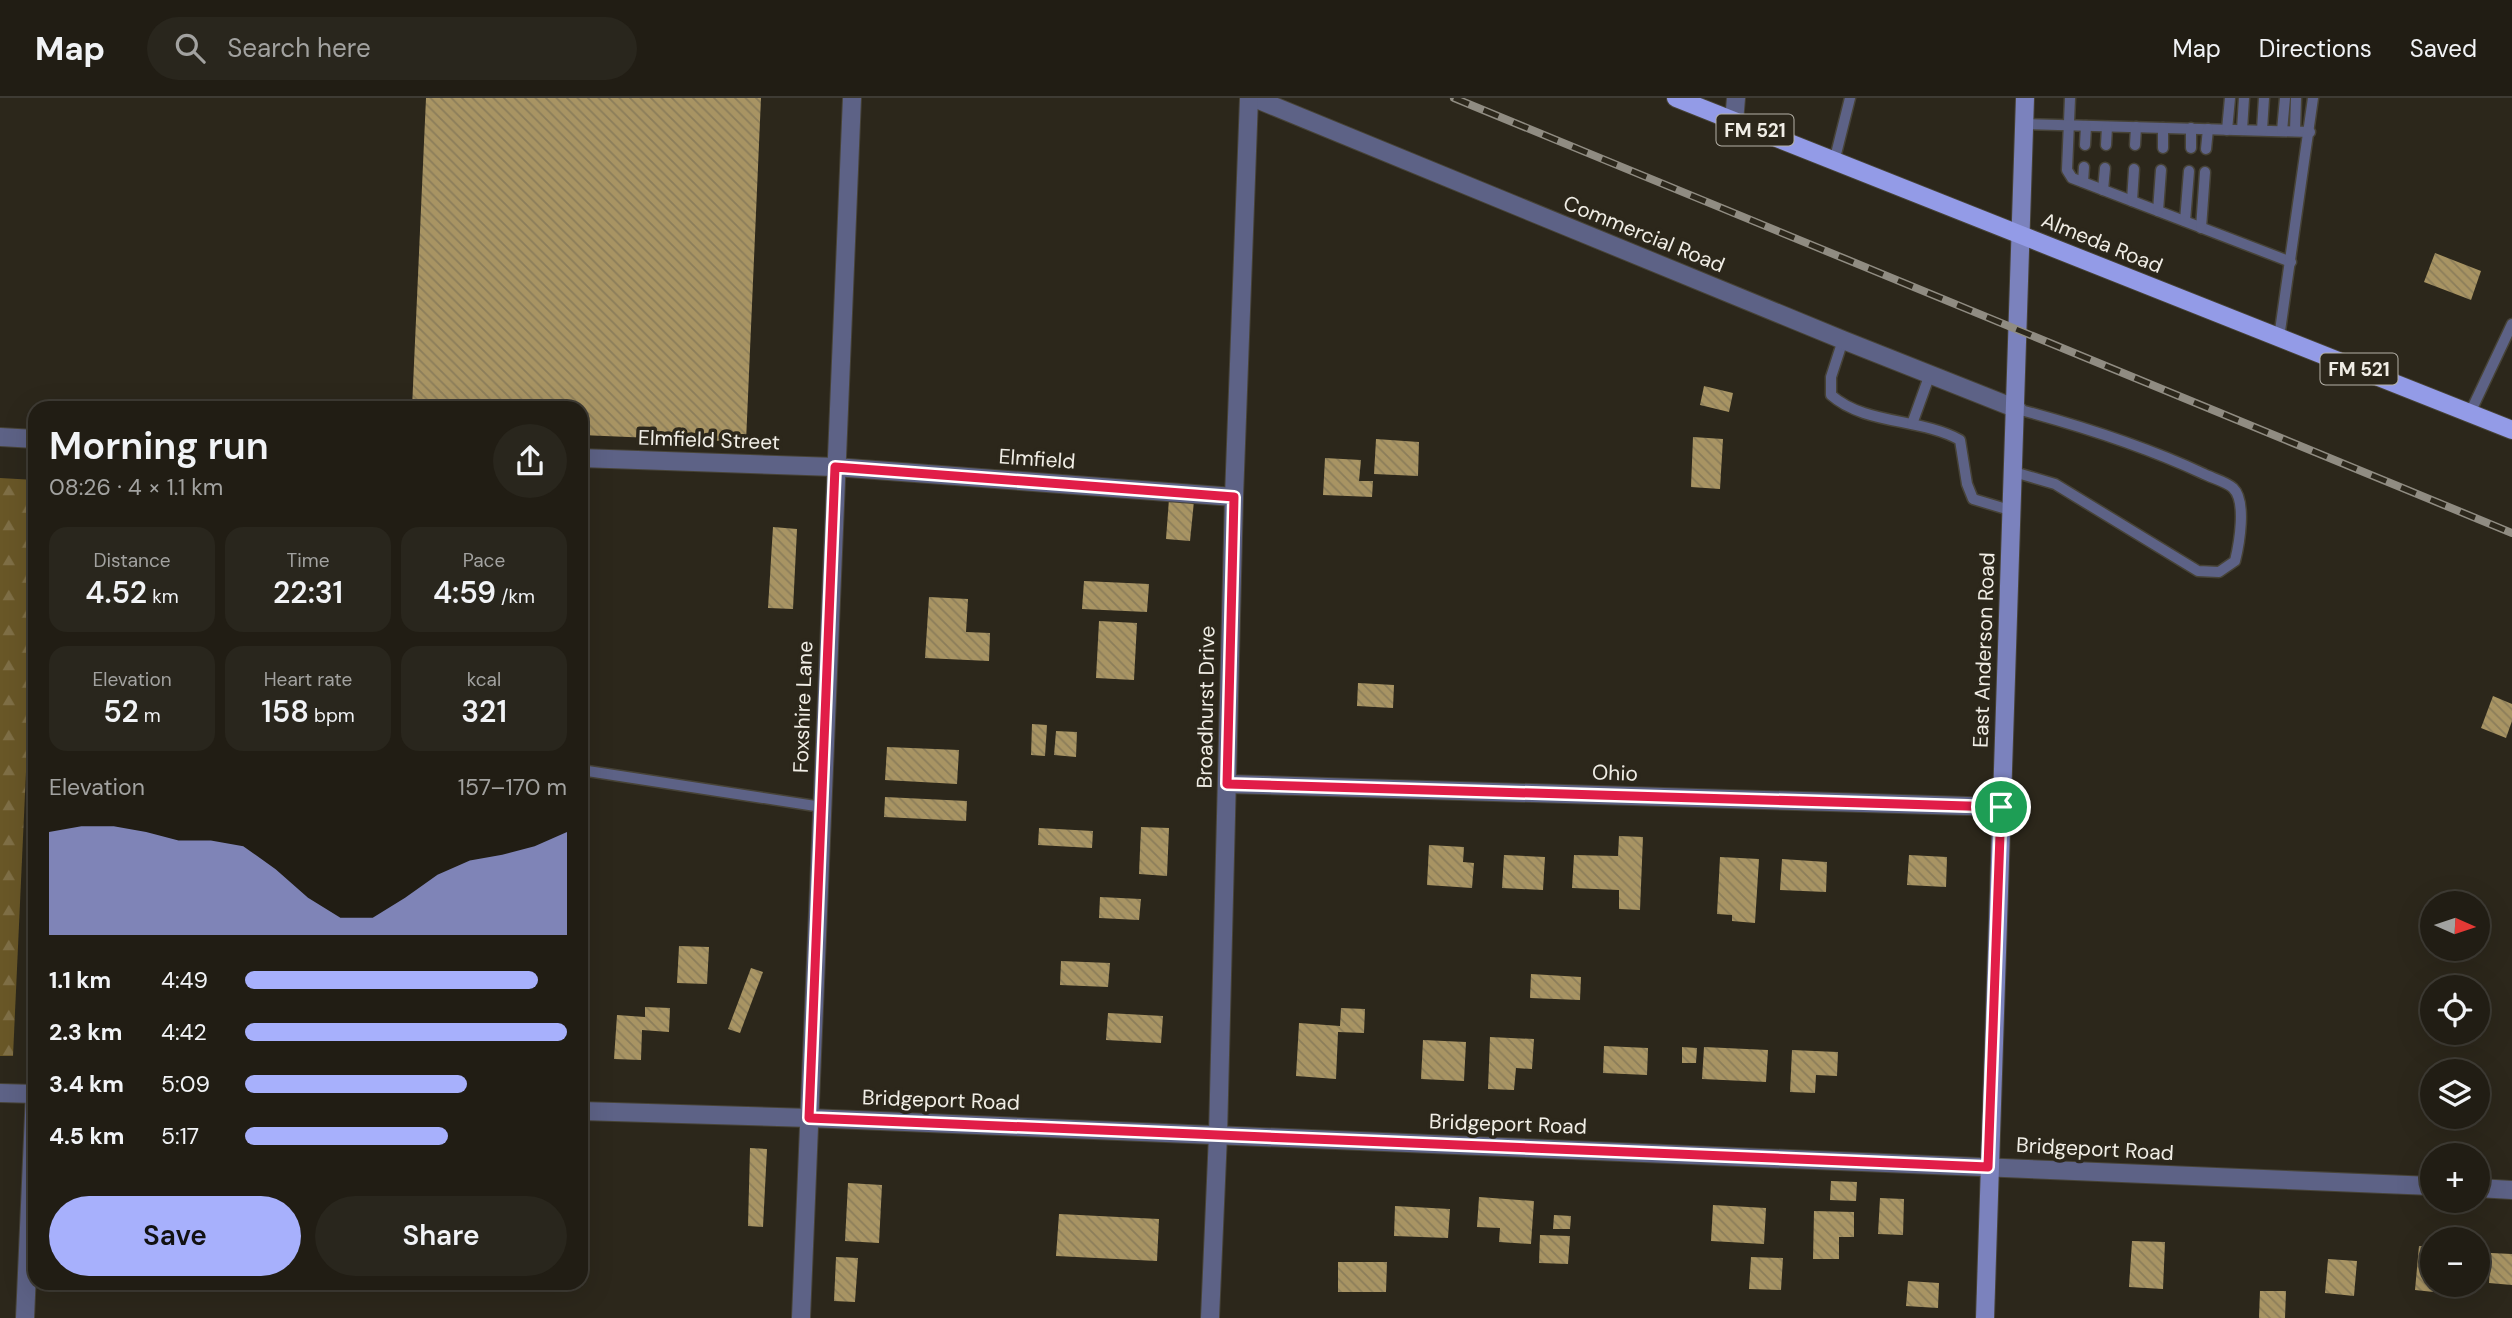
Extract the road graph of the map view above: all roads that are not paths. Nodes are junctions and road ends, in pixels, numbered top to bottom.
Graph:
1 (852, 98) edge
2 (1252, 98) edge
3 (1676, 98) edge
4 (1736, 98) edge
5 (1850, 98) edge
6 (2025, 98) edge
7 (2070, 98) edge
8 (2230, 98) edge
9 (2244, 98) edge
10 (2264, 98) edge
11 (2285, 98) edge
12 (2313, 98) edge
13 (2296, 99) edge
14 (1734, 122) junction
15 (2024, 124) junction
16 (2069, 125) junction
17 (2086, 126) junction
18 (2107, 127) junction
19 (2136, 127) junction
20 (2163, 128) junction
21 (2191, 128) junction
22 (2208, 129) junction
23 (2227, 130) junction
24 (2242, 130) junction
25 (2262, 130) junction
26 (2282, 131) junction
27 (2295, 131) junction
28 (2310, 132) junction
29 (2085, 145) dead end
30 (2106, 145) dead end
31 (2135, 145) dead end
32 (2163, 148) dead end
33 (2191, 148) dead end
34 (2206, 149) dead end
35 (1834, 162) junction
36 (2084, 167) dead end
37 (2105, 167) dead end
38 (2134, 169) dead end
39 (2161, 170) dead end
40 (2189, 171) dead end
41 (2205, 172) dead end
42 (2083, 183) junction
43 (2103, 190) junction
44 (2132, 201) junction
45 (2158, 211) junction
46 (2185, 221) junction
47 (2201, 228) junction
48 (2021, 236) junction
49 (2291, 262) junction
50 (2512, 324) edge
51 (2279, 338) junction
52 (1843, 340) junction
53 (1930, 374) junction
54 (2017, 409) junction
55 (2470, 414) junction
56 (1912, 424) junction
57 (2512, 430) edge
58 (0, 437) edge
59 (28, 439) edge
60 (588, 458) edge
61 (835, 467) junction
62 (2014, 472) junction
63 (1234, 497) junction
64 (2013, 511) junction
65 (588, 770) edge
66 (1227, 784) junction
67 (822, 807) junction
68 (2001, 807) junction
69 (0, 1093) edge
70 (28, 1094) edge
71 (588, 1111) edge
72 (809, 1118) junction
73 (1218, 1135) junction
74 (1988, 1167) junction
75 (2420, 1185) edge
76 (2490, 1189) edge
77 (2512, 1190) edge
78 (28, 1251) edge
79 (25, 1318) edge
80 (801, 1318) edge
81 (1210, 1318) edge
82 (1985, 1318) edge

1 - 61 street, Foxshire Lane
2 - 52 street, Commercial Road
2 - 63 street, Broadhurst Drive
3 - 14 main road, Almeda Road / FM 521
4 - 14 street
5 - 35 lane
6 - 15 street, East Anderson Road
7 - 16 lane
8 - 23 lane
9 - 24 lane
10 - 25 lane
11 - 26 lane
12 - 28 lane
13 - 27 lane
14 - 35 main road, Almeda Road / FM 521
15 - 16 lane
15 - 48 street, East Anderson Road
16 - 17 lane
16 - 42 lane
17 - 18 lane
17 - 29 lane
18 - 19 lane
18 - 30 lane
19 - 20 lane
19 - 31 lane
20 - 21 lane
20 - 32 lane
21 - 22 lane
21 - 33 lane
22 - 23 lane
22 - 34 lane
23 - 24 lane
24 - 25 lane
25 - 26 lane
26 - 27 lane
27 - 28 lane
28 - 49 lane
35 - 48 main road, Almeda Road / FM 521
36 - 42 lane
37 - 43 lane
38 - 44 lane
39 - 45 lane
40 - 46 lane
41 - 47 lane
42 - 43 lane
43 - 44 lane
44 - 45 lane
45 - 46 lane
46 - 47 lane
47 - 49 lane
48 - 51 main road, Almeda Road / FM 521
48 - 54 street, East Anderson Road
49 - 51 lane
50 - 55 lane
51 - 55 main road, Almeda Road / FM 521
52 - 53 street, Commercial Road
52 - 56 lane
53 - 54 street, Commercial Road
53 - 56 lane
54 - 62 street, East Anderson Road
54 - 62 lane
55 - 57 main road, Almeda Road / FM 521
56 - 64 lane
58 - 59 street
60 - 61 street, Elmfield Street
61 - 63 street, Elmfield
61 - 67 street, Foxshire Lane
62 - 64 street, East Anderson Road
63 - 66 street, Broadhurst Drive
64 - 68 street, East Anderson Road
65 - 67 lane
66 - 68 street, Ohio
66 - 73 street, Broadhurst Drive
67 - 72 street, Foxshire Lane
68 - 74 street, East Anderson Road
69 - 70 street
71 - 72 street, Bridgeport Road
72 - 73 street, Bridgeport Road
72 - 80 street, Foxshire Lane
73 - 74 street, Bridgeport Road
73 - 81 street, Broadhurst Drive
74 - 75 street, Bridgeport Road
74 - 82 street, East Anderson Road
76 - 77 street
78 - 79 street

